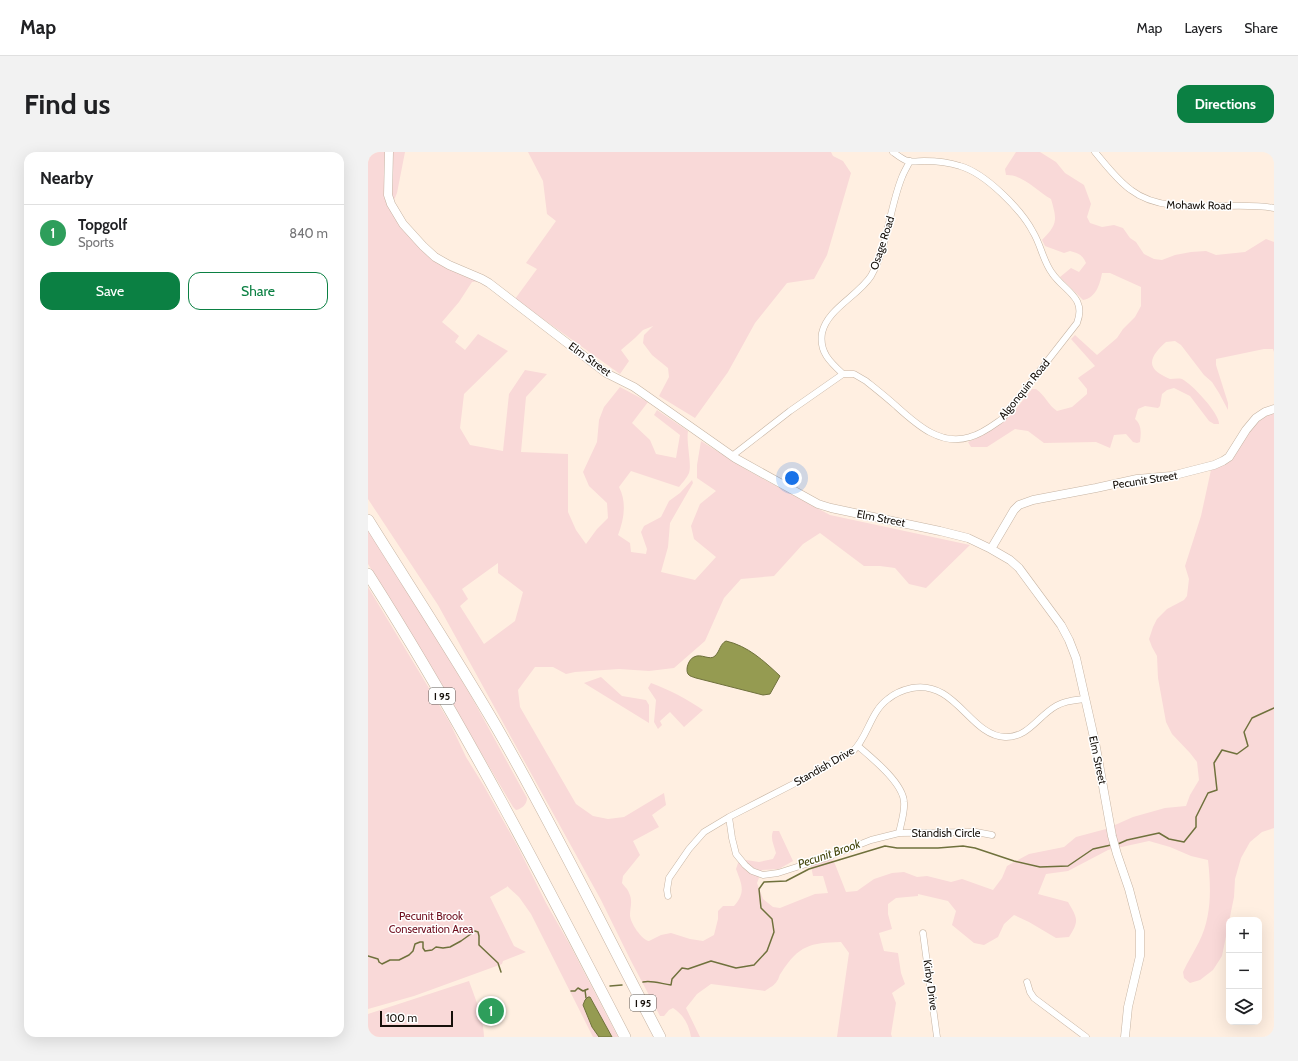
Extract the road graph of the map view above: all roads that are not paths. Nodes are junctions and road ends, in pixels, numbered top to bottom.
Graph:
1 (389, 152) edge
2 (893, 152) edge
3 (1095, 152) edge
4 (910, 161) junction
5 (1274, 208) edge
6 (843, 374) junction
7 (1274, 409) edge
8 (732, 456) junction
9 (368, 520) edge
10 (991, 549) junction
11 (368, 574) edge
12 (1085, 699) junction
13 (858, 746) junction
14 (729, 816) junction
15 (899, 833) junction
16 (992, 835) dead end
17 (668, 896) dead end
18 (923, 933) dead end
19 (1027, 982) dead end
20 (625, 1037) edge
21 (660, 1037) edge
22 (937, 1037) edge
23 (1086, 1037) edge
24 (1125, 1037) edge

1 - 8 street, Elm Street
2 - 4 street, Algonquin Road
3 - 5 street, Mohawk Road
4 - 6 street, Osage Road
4 - 6 street, Algonquin Road
6 - 8 street
7 - 10 street, Pecunit Street
8 - 10 street, Elm Street
9 - 21 highway, I 95
10 - 12 street, Elm Street
11 - 20 highway, I 95
12 - 13 street, Standish Drive
12 - 24 street, Elm Street
13 - 14 street, Standish Drive
13 - 15 street
14 - 15 street
14 - 17 street, Standish Drive
15 - 16 street, Standish Circle
18 - 22 street, Kirby Drive
19 - 23 street

